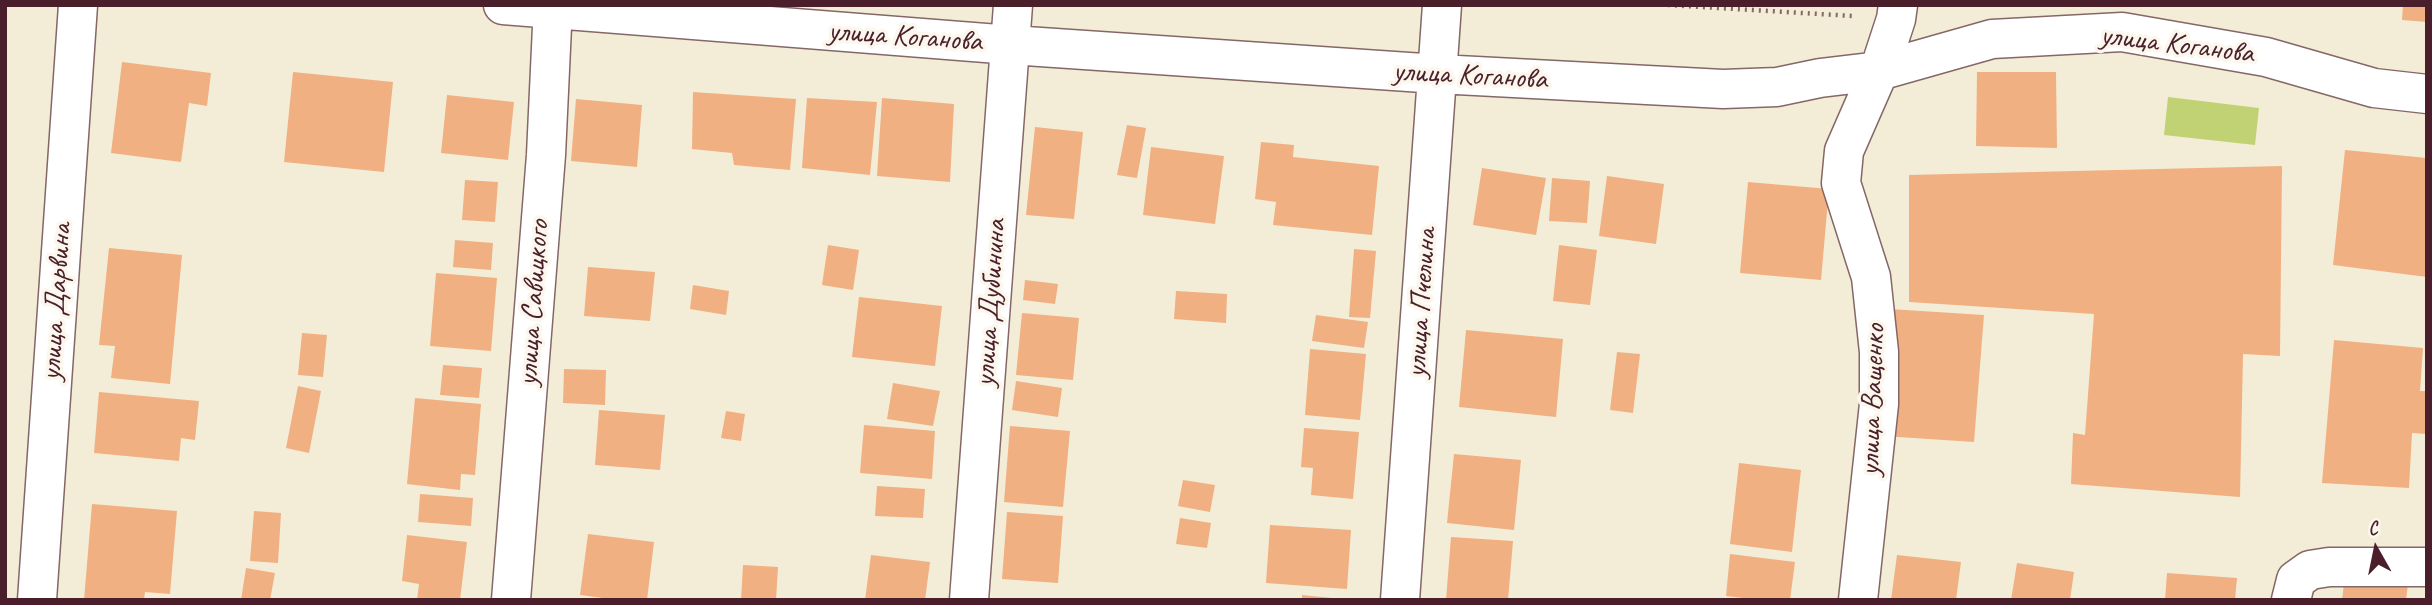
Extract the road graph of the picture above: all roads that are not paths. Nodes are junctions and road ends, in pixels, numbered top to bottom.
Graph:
1 (78, 5) edge
2 (503, 5) edge
3 (1013, 5) edge
4 (1442, 5) edge
5 (553, 7) edge
6 (1897, 12) edge
7 (1011, 45) junction
8 (1880, 71) junction
9 (1438, 74) junction
10 (2427, 94) edge
11 (2427, 567) edge
12 (2300, 585) edge
13 (37, 600) edge
14 (511, 600) edge
15 (969, 600) edge
16 (1400, 600) edge
17 (1858, 600) edge

1 - 13 street, улица Дарвина
2 - 5 street, улица Коганова
3 - 7 street, улица Дубинина
4 - 9 street, улица Пчелина
5 - 7 street, улица Коганова
5 - 14 street, улица Савицкого
6 - 8 street, улица Ващенко
7 - 9 street, улица Коганова
7 - 15 street, улица Дубинина
8 - 9 street, улица Коганова
8 - 10 street, улица Коганова
8 - 17 street, улица Ващенко
9 - 16 street, улица Пчелина
11 - 12 street

